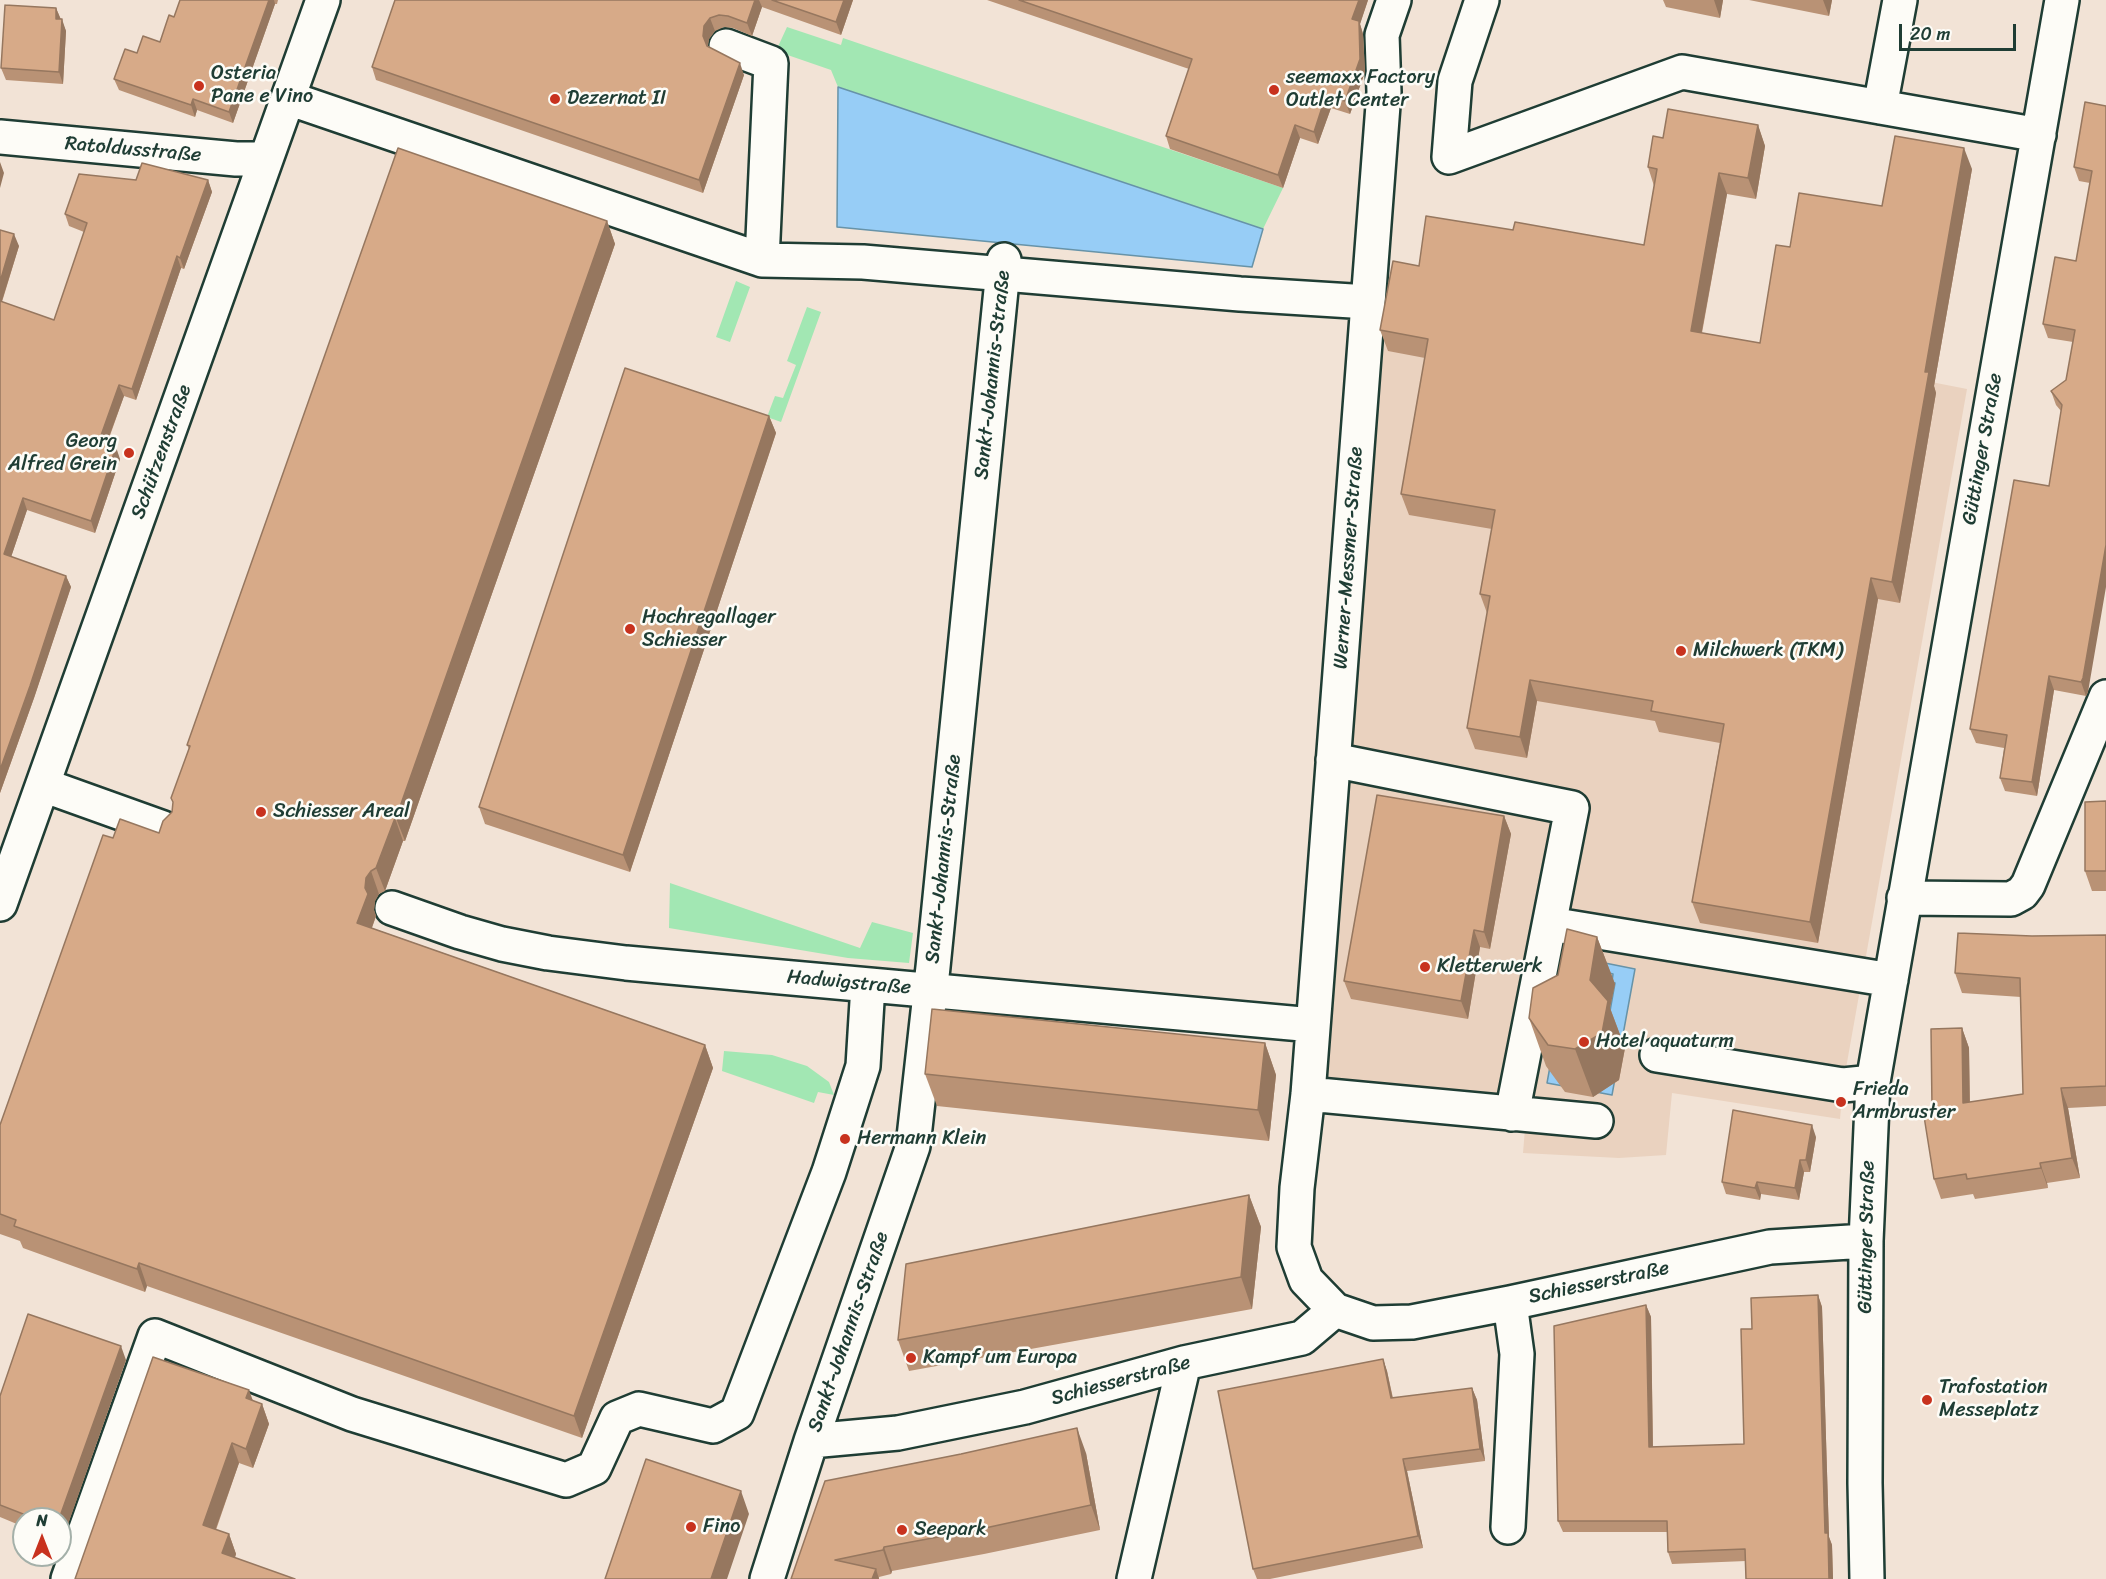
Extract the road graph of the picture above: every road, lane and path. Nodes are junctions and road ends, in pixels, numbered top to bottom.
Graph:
1 (323, 0) edge
2 (1394, 0) edge
3 (1482, 0) edge
4 (1900, 0) edge
5 (2062, 0) edge
6 (726, 46) dead end
7 (288, 98) junction
8 (1880, 107) junction
9 (2039, 135) junction
10 (0, 137) edge
11 (266, 159) junction
12 (762, 260) junction
13 (1003, 267) junction
14 (1368, 302) junction
15 (2106, 697) edge
16 (1333, 760) junction
17 (43, 785) junction
18 (2062, 803) junction
19 (2095, 803) edge
20 (163, 828) edge
21 (10, 844) edge
22 (1904, 898) junction
23 (0, 904) edge
24 (392, 908) dead end
25 (1550, 924) junction
26 (1891, 980) junction
27 (868, 985) junction
28 (930, 991) junction
29 (1313, 1025) junction
30 (1657, 1055) dead end
31 (1873, 1082) junction
32 (1308, 1094) junction
33 (1512, 1114) junction
34 (1596, 1121) dead end
35 (1866, 1241) junction
36 (1510, 1303) junction
37 (1335, 1310) junction
38 (1184, 1363) junction
39 (898, 1433) joint
40 (811, 1441) junction
41 (1508, 1527) dead end
42 (68, 1579) edge
43 (767, 1579) edge
44 (1134, 1579) edge
45 (1867, 1579) edge

1 - 7 street, Schützenstraße
2 - 14 street, Werner-Messmer-Straße
3 - 8 street
4 - 8 street
5 - 9 street, Güttinger Straße
6 - 12 street
7 - 11 street, Schützenstraße
7 - 12 street
8 - 9 street
9 - 22 street, Güttinger Straße
10 - 11 street, Ratoldusstraße
11 - 17 street, Schützenstraße
12 - 13 street
13 - 14 street
13 - 28 street, Sankt-Johannis-Straße
14 - 16 street, Werner-Messmer-Straße
15 - 18 street
16 - 25 street
16 - 29 street, Werner-Messmer-Straße
17 - 20 street
17 - 21 street, Schützenstraße
18 - 19 street
18 - 22 street
21 - 23 street, Schützenstraße
22 - 26 street, Güttinger Straße
24 - 27 street, Hadwigstraße
25 - 26 street
25 - 33 street
26 - 31 street, Güttinger Straße
27 - 28 street, Hadwigstraße
27 - 42 street
28 - 29 street, Hadwigstraße
28 - 40 street, Sankt-Johannis-Straße
29 - 32 street, Schiesserstraße
30 - 31 street
31 - 35 street, Güttinger Straße
32 - 33 street
32 - 37 street, Schiesserstraße
33 - 34 street
35 - 36 street, Schiesserstraße
35 - 45 street, Güttinger Straße
36 - 37 street, Schiesserstraße
36 - 41 street
37 - 38 street, Schiesserstraße
38 - 39 street, Schiesserstraße
38 - 44 street
39 - 40 street, Sankt-Johannis-Straße
40 - 43 street, Sankt-Johannis-Straße

